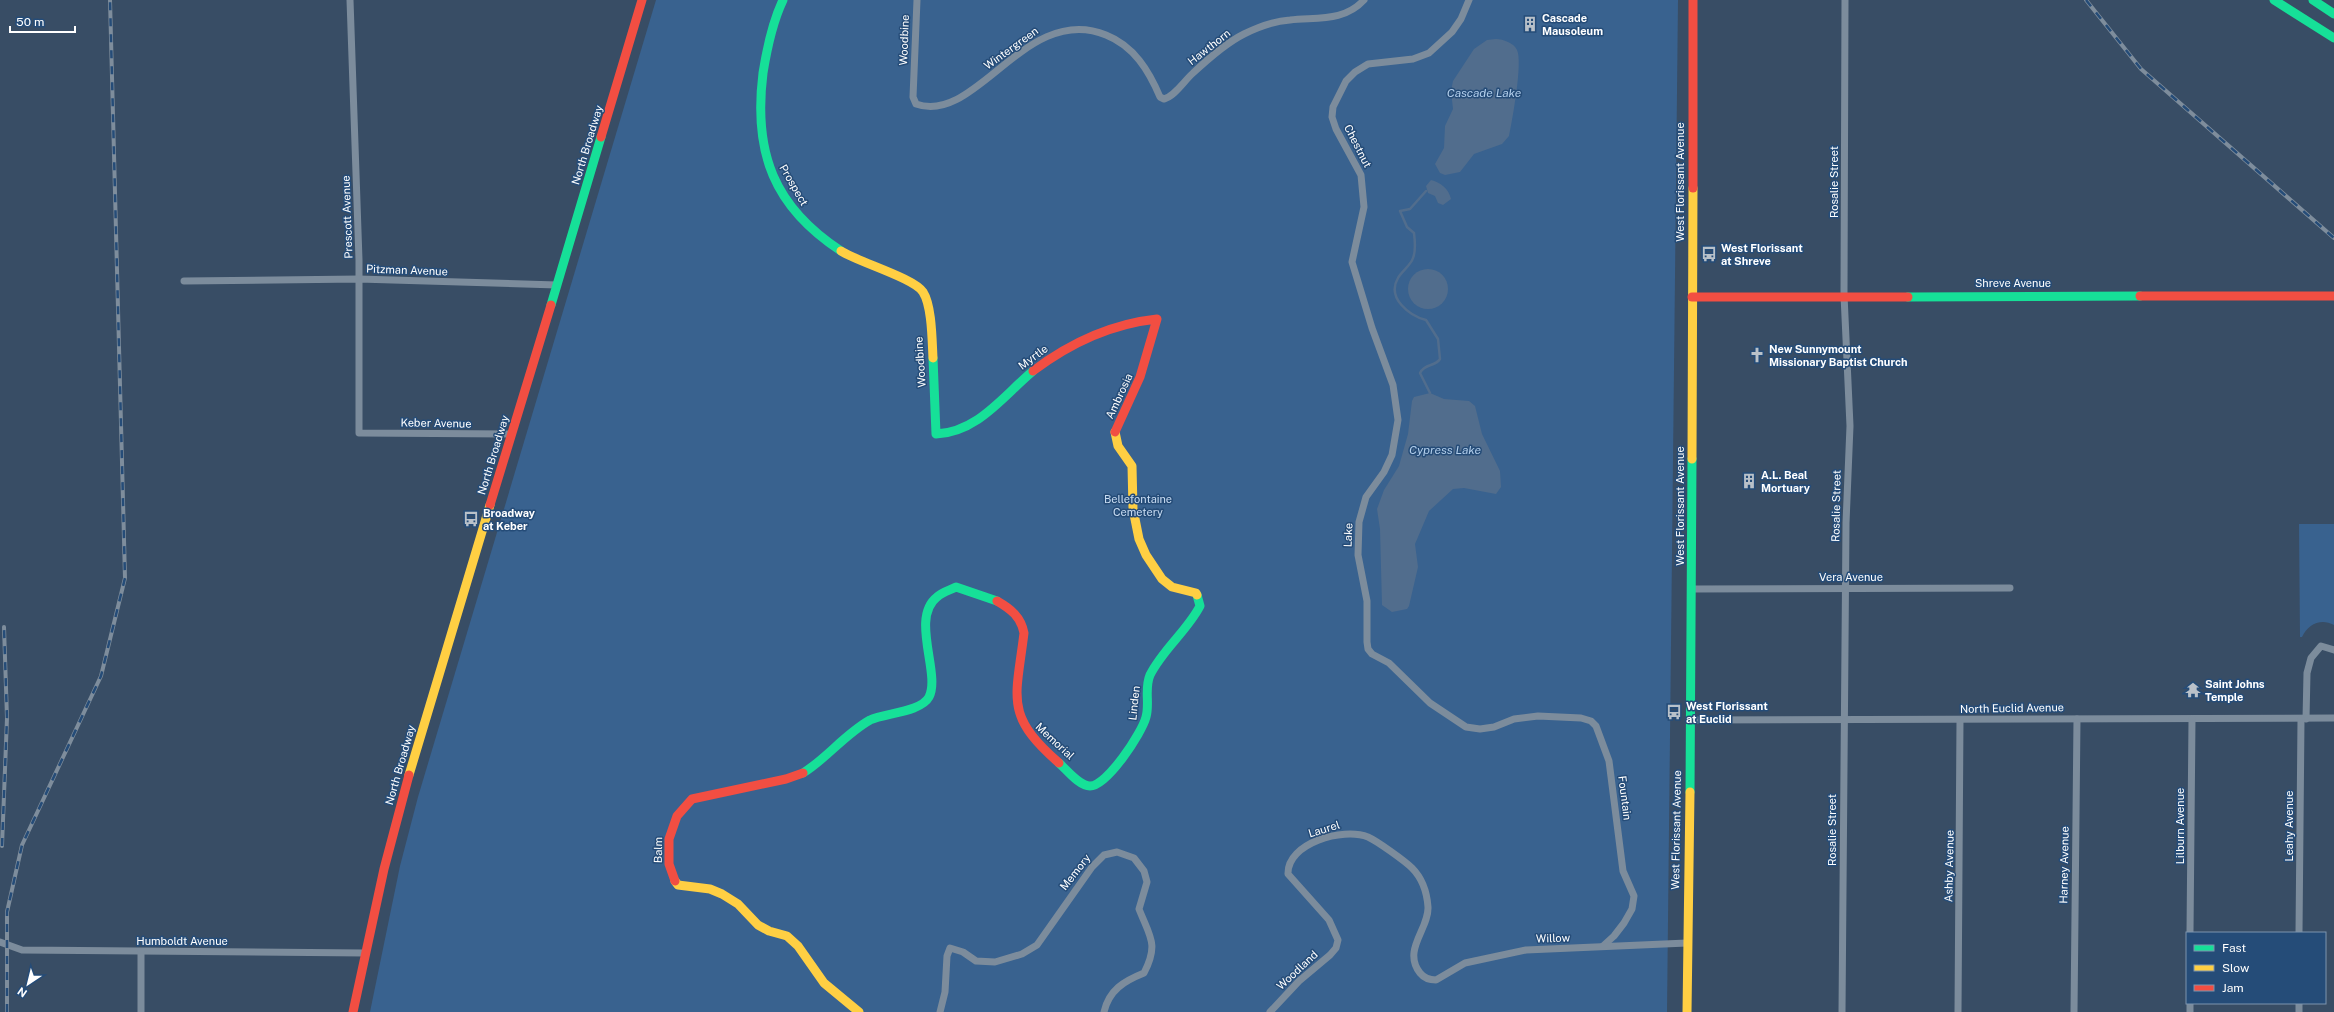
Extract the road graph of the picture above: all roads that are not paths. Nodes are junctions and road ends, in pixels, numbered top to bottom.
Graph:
1 (350, 0) edge
2 (642, 0) edge
3 (783, 0) edge
4 (917, 0) edge
5 (1364, 0) edge
6 (1469, 0) edge
7 (1693, 0) edge
8 (1845, 0) edge
9 (2274, 0) edge
10 (2313, 0) edge
11 (2334, 14) edge
12 (2334, 38) edge
13 (1164, 99) joint
14 (916, 104) joint
15 (1352, 262) joint
16 (360, 280) junction
17 (184, 282) dead end
18 (557, 285) junction
19 (922, 290) joint
20 (1844, 295) junction
21 (2334, 296) edge
22 (1692, 297) junction
23 (1157, 319) joint
24 (359, 433) joint
25 (512, 434) junction
26 (936, 434) joint
27 (1847, 588) junction
28 (2010, 588) dead end
29 (1692, 589) junction
30 (1196, 593) joint
31 (2334, 650) edge
32 (924, 702) joint
33 (2334, 718) edge
34 (1514, 719) joint
35 (2077, 719) junction
36 (2192, 719) junction
37 (2303, 719) junction
38 (1690, 720) junction
39 (1844, 720) junction
40 (1960, 720) junction
41 (1090, 786) joint
42 (2190, 932) edge
43 (2300, 932) edge
44 (0, 942) edge
45 (1687, 943) junction
46 (1337, 944) joint
47 (1603, 946) junction
48 (141, 952) junction
49 (366, 953) junction
50 (1427, 978) joint
51 (141, 1012) edge
52 (353, 1012) edge
53 (859, 1012) edge
54 (940, 1012) edge
55 (1104, 1012) edge
56 (1270, 1012) edge
57 (1687, 1012) edge
58 (1842, 1012) edge
59 (1958, 1012) edge
60 (2074, 1012) edge

1 - 16 street, Prescott Avenue
2 - 18 main road, North Broadway
3 - 19 main road, Prospect
4 - 14 street, Woodbine
5 - 13 street, Hawthorn
6 - 15 street, Chestnut
7 - 22 main road, West Florissant Avenue
8 - 20 street, Rosalie Street
9 - 12 main road
10 - 11 main road
13 - 14 street, Wintergreen
15 - 34 street, Lake
16 - 17 street, Pitzman Avenue
16 - 18 street, Pitzman Avenue
16 - 24 street, Prescott Avenue
18 - 25 main road, North Broadway
19 - 26 main road, Woodbine
20 - 21 main road, Shreve Avenue
20 - 22 main road, Shreve Avenue
20 - 27 street, Rosalie Street
22 - 29 main road, West Florissant Avenue
23 - 26 main road, Myrtle
23 - 30 main road, Ambrosia
24 - 25 street, Keber Avenue
25 - 49 main road, North Broadway
27 - 28 street, Vera Avenue
27 - 29 street, Vera Avenue
27 - 39 street, Rosalie Street
29 - 38 main road, West Florissant Avenue
30 - 41 main road, Linden
31 - 37 street
32 - 41 main road, Memorial
32 - 53 main road, Balm
33 - 37 street, North Euclid Avenue
34 - 47 street, Fountain
35 - 36 street, North Euclid Avenue
35 - 40 street, North Euclid Avenue
35 - 60 street, Harney Avenue
36 - 37 street, North Euclid Avenue
36 - 42 street, Lilburn Avenue
37 - 43 street, Leahy Avenue
38 - 39 street, North Euclid Avenue
38 - 45 main road, West Florissant Avenue
39 - 40 street, North Euclid Avenue
39 - 58 street, Rosalie Street
40 - 59 street, Ashby Avenue
44 - 48 street, Humboldt Avenue
45 - 47 street, Willow
45 - 57 main road, West Florissant Avenue
46 - 50 street, Laurel
46 - 56 street, Woodland
47 - 50 street, Willow
48 - 49 street, Humboldt Avenue
48 - 51 street
49 - 52 main road, North Broadway
54 - 55 street, Memory

